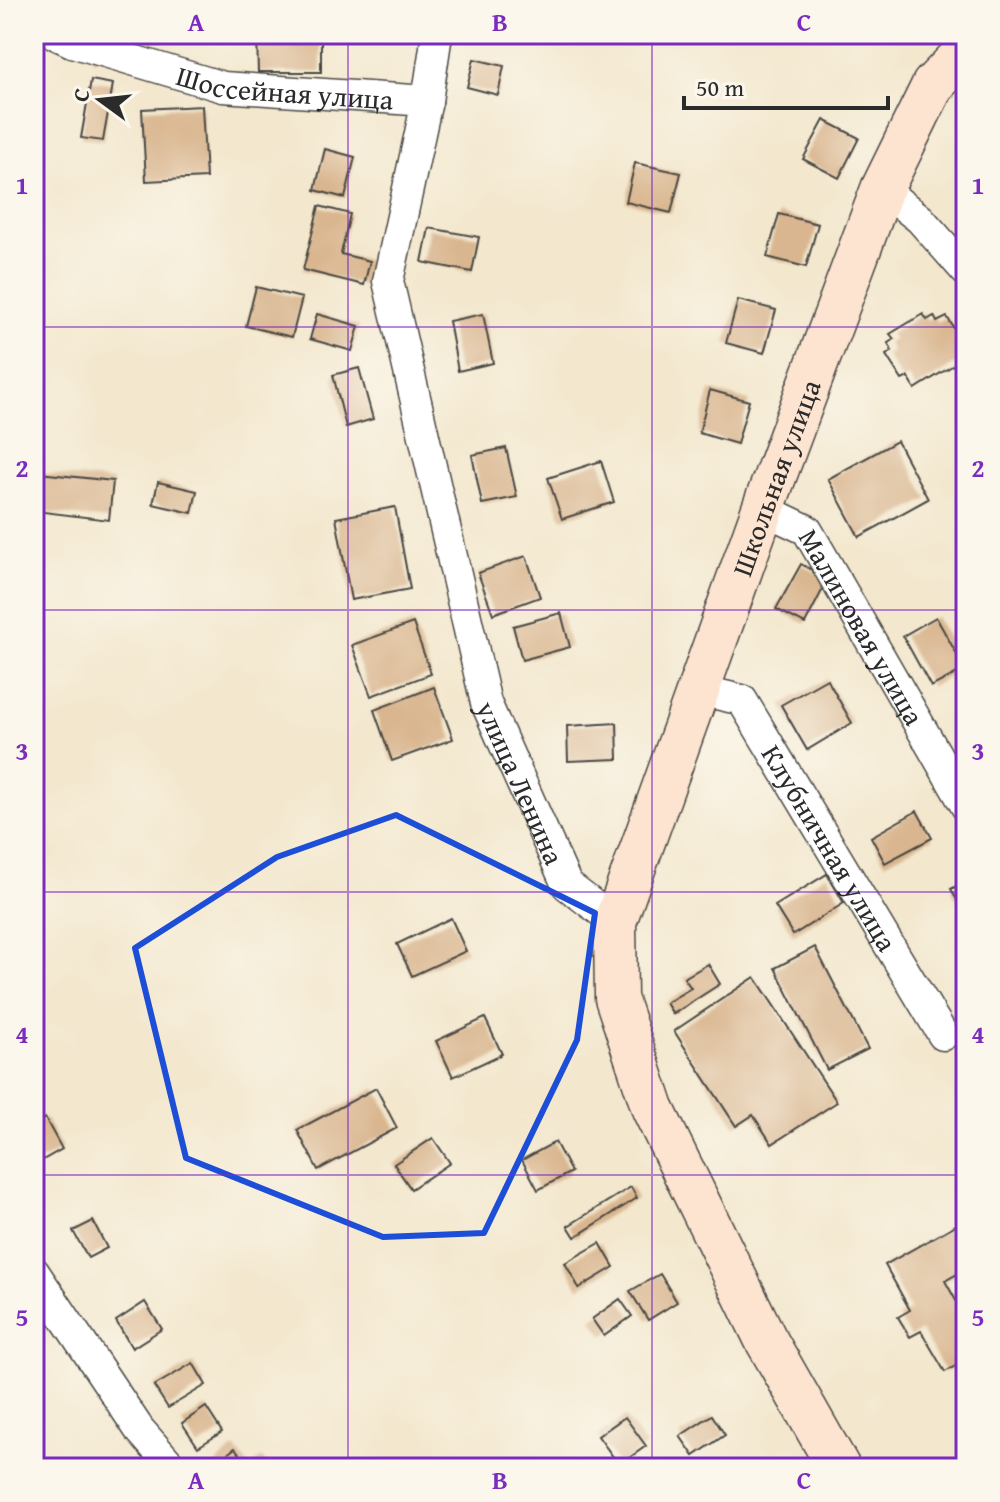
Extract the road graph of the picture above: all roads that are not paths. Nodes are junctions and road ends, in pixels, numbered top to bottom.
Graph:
1 (55, 34) edge
2 (437, 34) edge
3 (966, 51) edge
4 (427, 101) junction
5 (882, 189) junction
6 (966, 271) edge
7 (763, 509) junction
8 (699, 690) junction
9 (966, 806) edge
10 (615, 922) junction
11 (943, 1035) dead end
12 (34, 1272) edge
13 (173, 1468) edge
14 (839, 1468) edge

1 - 4 street, Шоссейная улица
2 - 4 street, улица Ленина
3 - 5 street, Школьная улица
4 - 10 street, улица Ленина
5 - 6 street
5 - 7 street, Школьная улица
7 - 8 street, Школьная улица
7 - 9 street, Малиновая улица
8 - 10 street, Школьная улица
8 - 11 street, Клубничная улица
10 - 14 street
12 - 13 street

